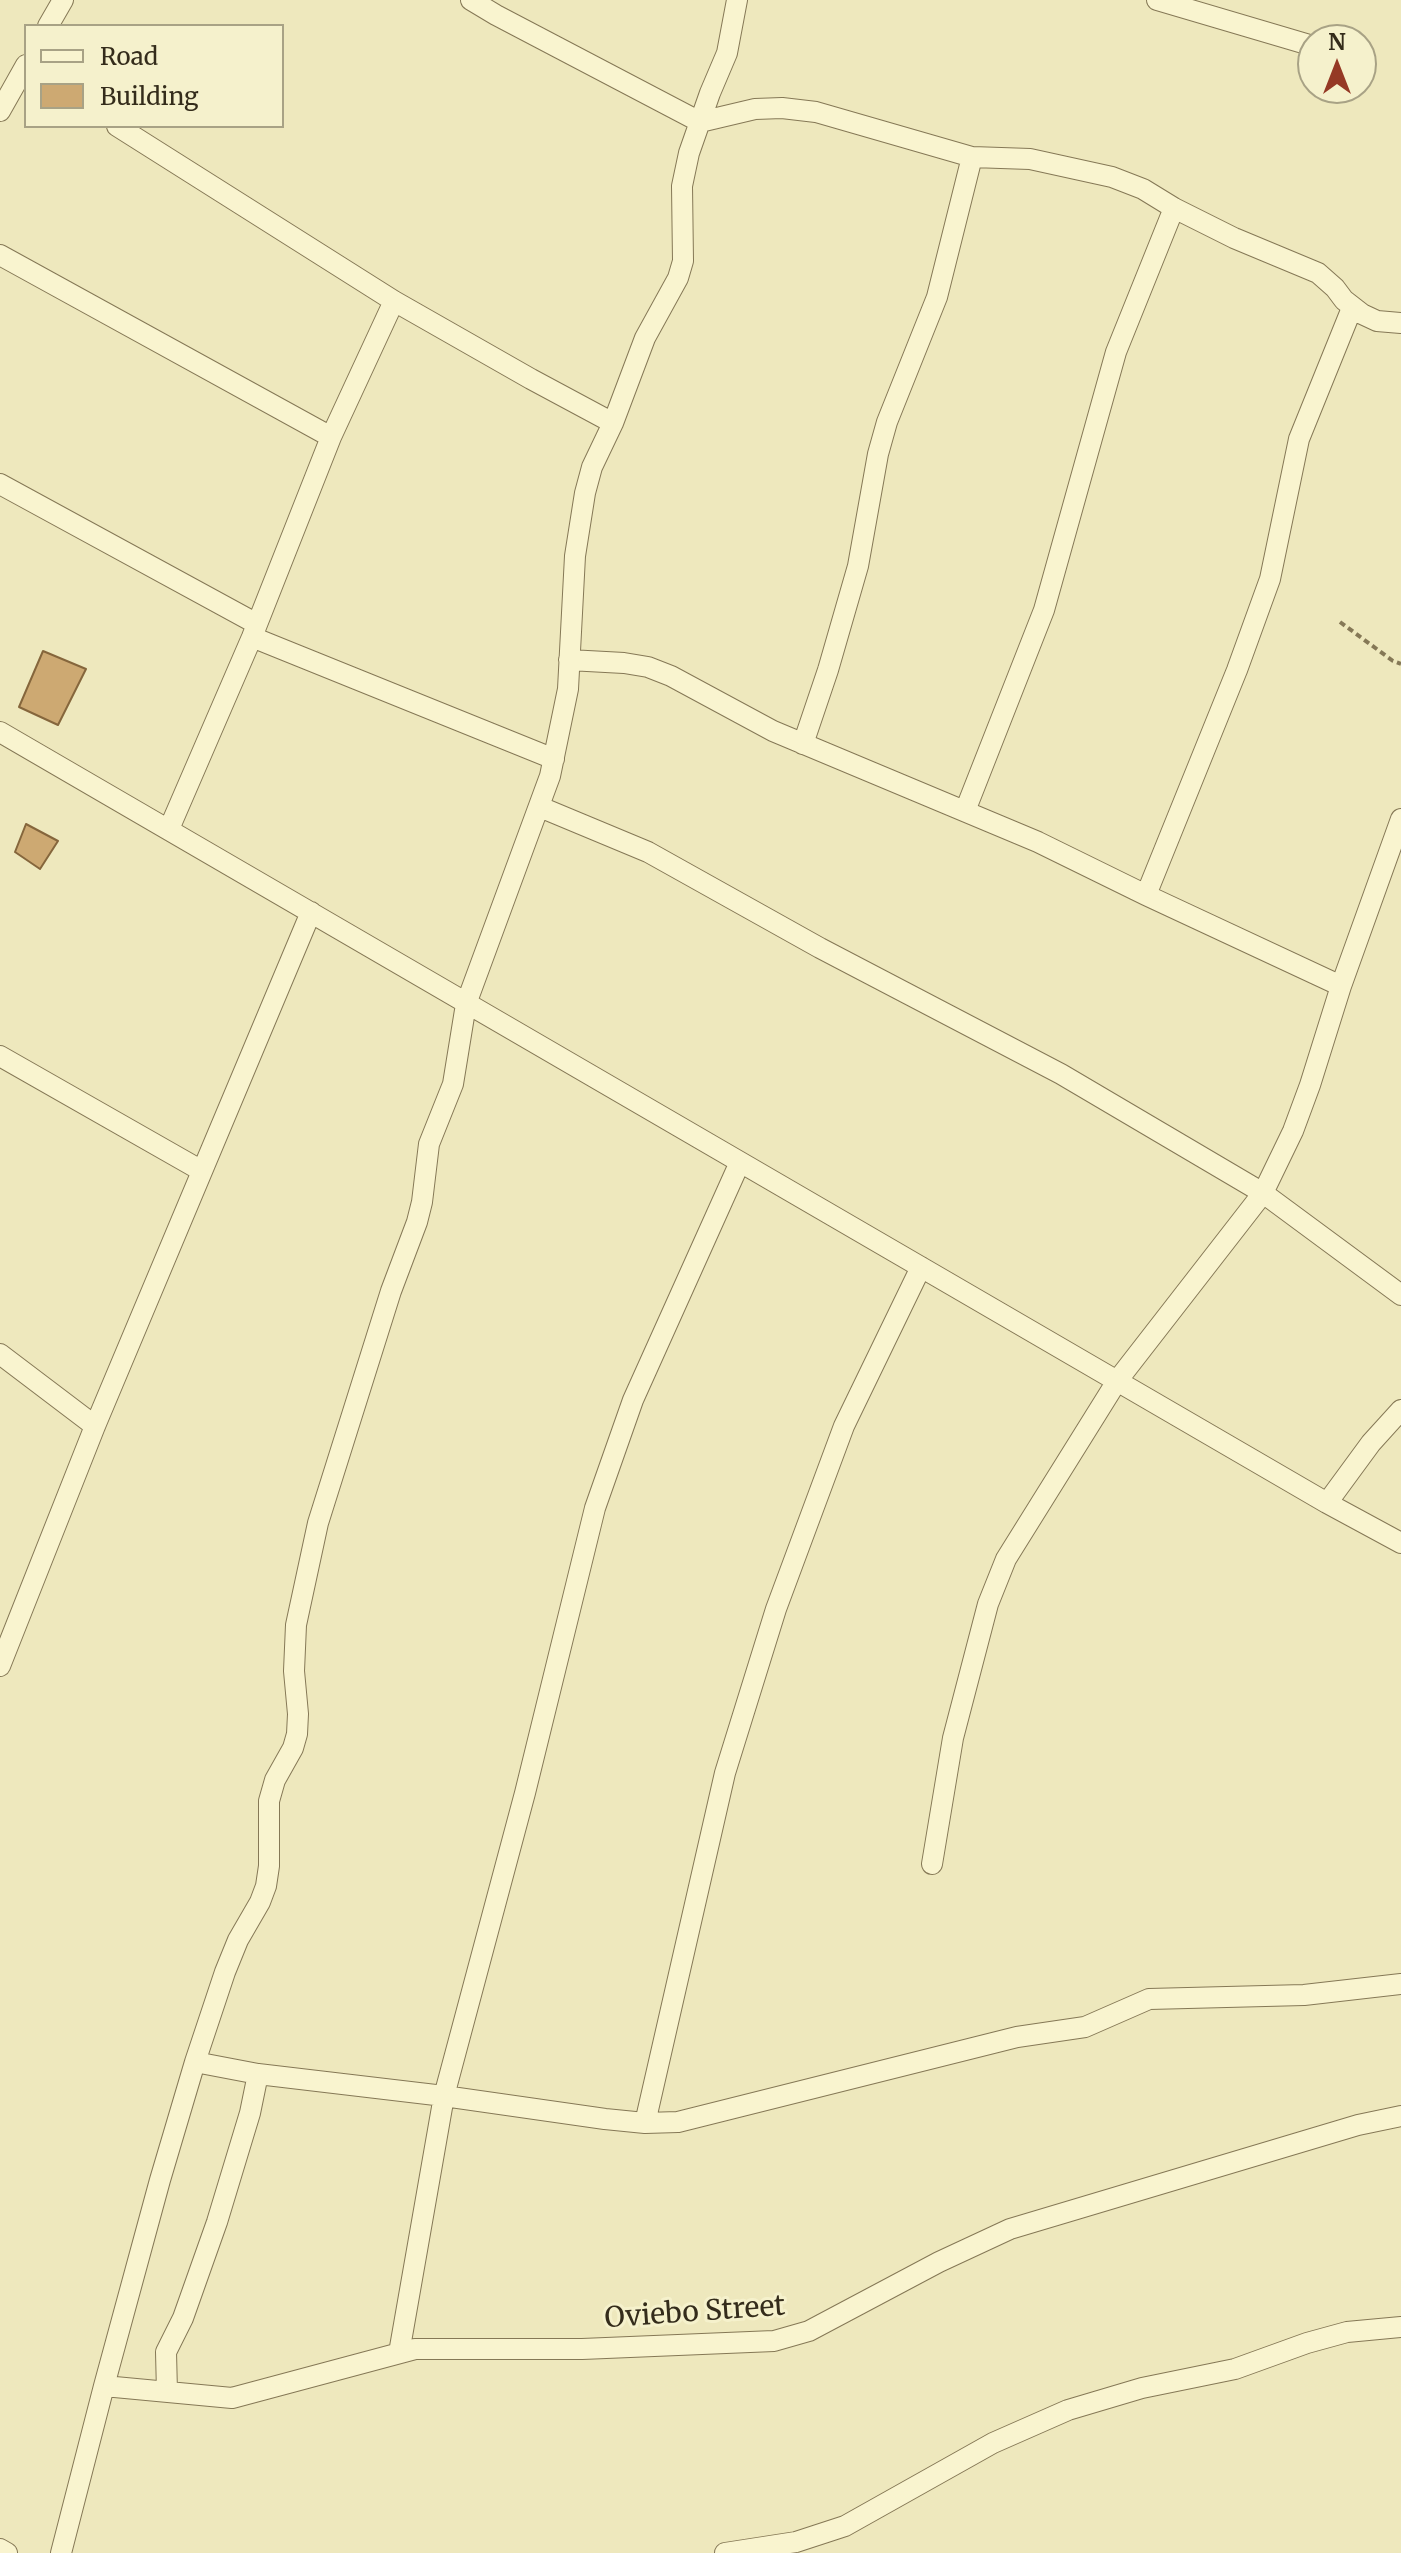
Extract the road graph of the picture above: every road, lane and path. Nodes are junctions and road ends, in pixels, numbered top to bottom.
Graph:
1 (63, 0) edge
2 (471, 0) edge
3 (737, 0) edge
4 (1157, 0) edge
5 (49, 24) edge
6 (1297, 41) edge
7 (24, 69) edge
8 (0, 111) edge
9 (700, 122) junction
10 (120, 128) edge
11 (972, 157) junction
12 (1174, 208) junction
13 (0, 255) edge
14 (394, 301) junction
15 (1352, 308) junction
16 (1401, 323) edge
17 (613, 423) junction
18 (331, 437) junction
19 (0, 484) edge
20 (1340, 622) dead end
21 (254, 631) junction
22 (569, 660) junction
23 (1401, 664) edge
24 (0, 732) edge
25 (803, 744) junction
26 (554, 759) junction
27 (540, 807) junction
28 (965, 811) junction
29 (1401, 819) edge
30 (169, 829) junction
31 (1146, 895) junction
32 (311, 912) junction
33 (1341, 986) junction
34 (466, 1004) junction
35 (0, 1056) edge
36 (740, 1162) junction
37 (202, 1171) junction
38 (1263, 1193) junction
39 (921, 1267) junction
40 (1401, 1295) edge
41 (0, 1354) edge
42 (1117, 1381) junction
43 (1401, 1410) edge
44 (95, 1426) junction
45 (1327, 1503) junction
46 (1401, 1543) edge
47 (0, 1666) edge
48 (932, 1864) dead end
49 (1401, 1984) edge
50 (195, 2062) junction
51 (258, 2074) junction
52 (444, 2096) junction
53 (1401, 2116) edge
54 (645, 2123) junction
55 (1401, 2327) edge
56 (399, 2353) junction
57 (104, 2386) junction
58 (167, 2392) junction
59 (0, 2549) edge
60 (7, 2553) edge
61 (61, 2553) edge
62 (725, 2553) edge

1 - 5 street
2 - 9 street
3 - 9 street
4 - 6 street
7 - 8 street
9 - 11 street
9 - 17 street
10 - 14 street
11 - 12 street
11 - 25 street
12 - 15 street
12 - 28 street
13 - 18 street
14 - 17 street
14 - 18 street
15 - 16 street
15 - 31 street
17 - 22 street
18 - 21 street
19 - 21 street
20 - 23 path
21 - 26 street
21 - 30 street
22 - 25 street
22 - 26 street
24 - 30 street
25 - 28 street
26 - 27 street
27 - 34 street
27 - 38 street
28 - 31 street
29 - 33 street
30 - 32 street
31 - 33 street
32 - 34 street
32 - 37 street
33 - 38 street
34 - 36 street
34 - 50 street
35 - 37 street
36 - 39 street
36 - 52 street
37 - 44 street
38 - 40 street
38 - 42 street
39 - 42 street
39 - 54 street
41 - 44 street
42 - 45 street
42 - 48 street
43 - 45 street
44 - 47 street
45 - 46 street
49 - 54 street
50 - 51 street
50 - 57 street
51 - 52 street
51 - 58 street
52 - 54 street
52 - 56 street
53 - 56 street, Oviebo Street
55 - 62 street
56 - 58 street, Oviebo Street
57 - 58 street, Oviebo Street
57 - 61 street
59 - 60 street

